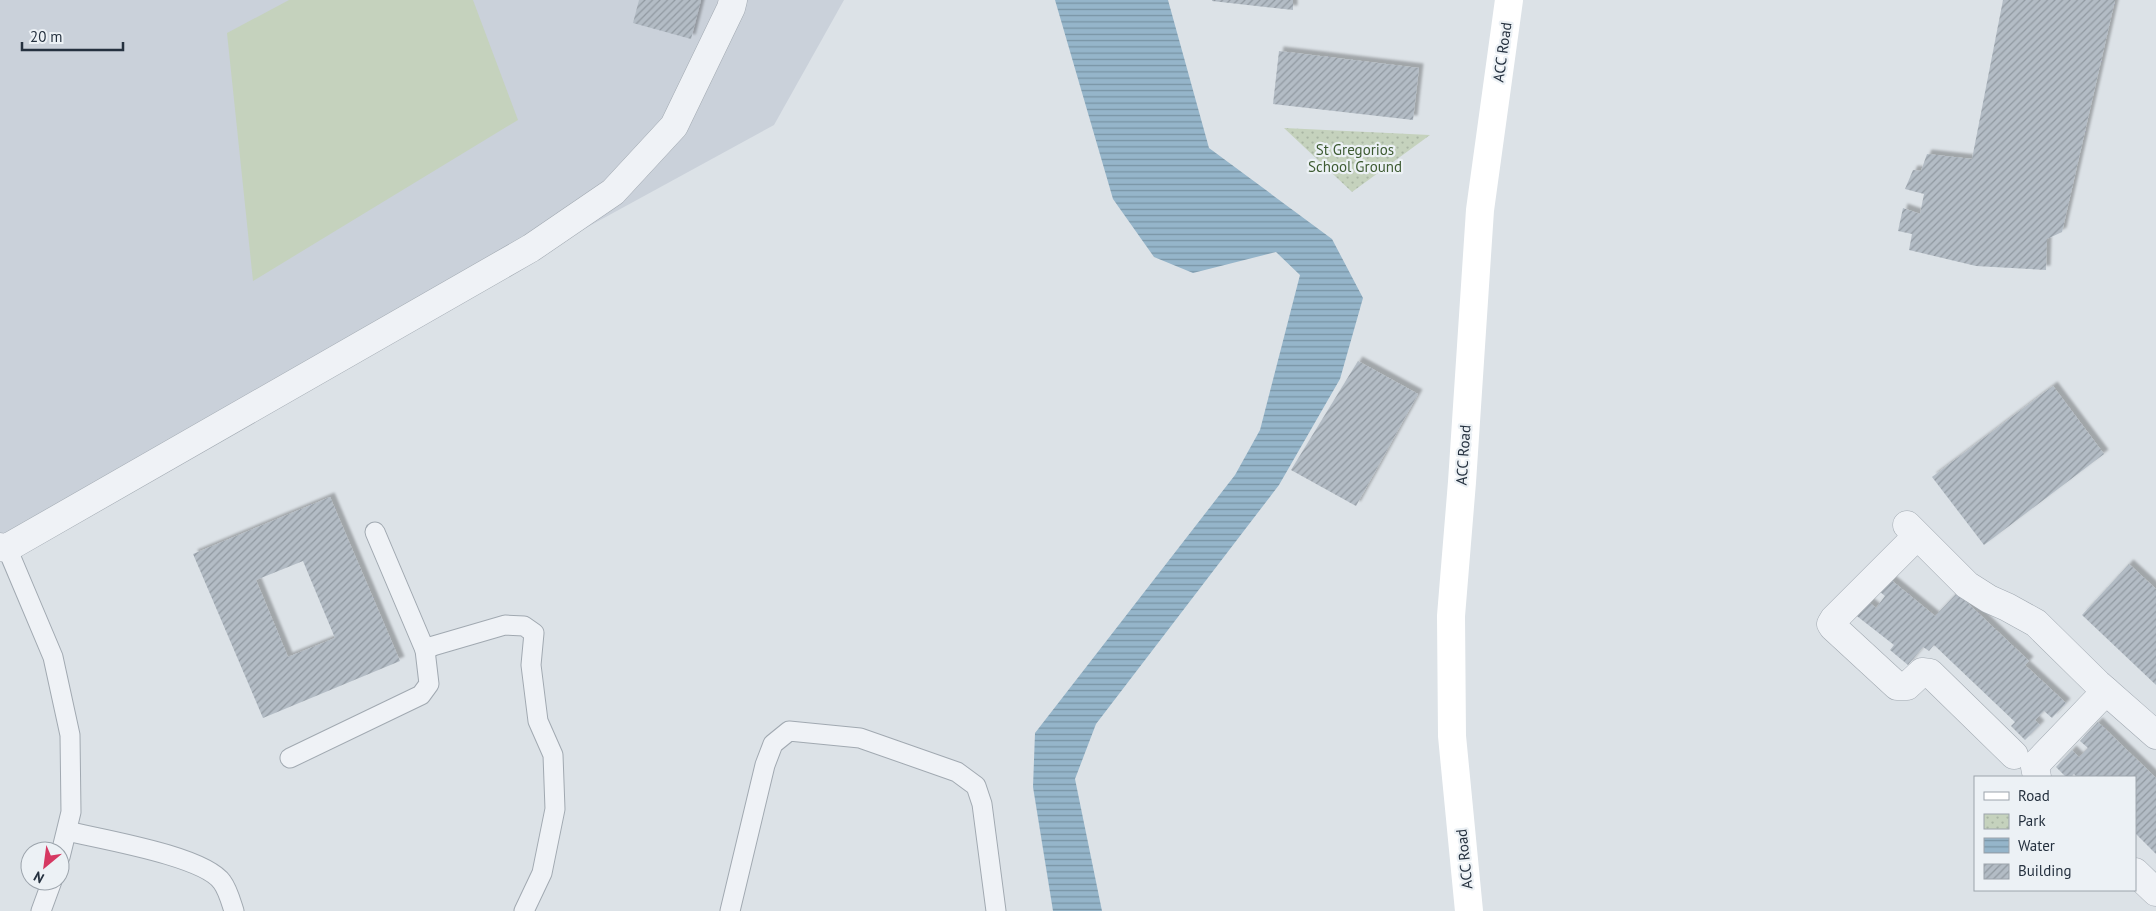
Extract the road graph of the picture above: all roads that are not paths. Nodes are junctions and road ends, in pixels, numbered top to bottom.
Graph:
1 (733, 0) edge
2 (1509, 0) edge
3 (375, 532) dead end
4 (4, 548) edge
5 (425, 650) junction
6 (2106, 691) junction
7 (2156, 735) edge
8 (2014, 755) dead end
9 (290, 758) dead end
10 (2037, 776) edge
11 (67, 831) junction
12 (64, 841) edge
13 (2136, 873) edge
14 (48, 891) edge
15 (2156, 892) edge
16 (41, 911) edge
17 (234, 911) edge
18 (524, 911) edge
19 (730, 911) edge
20 (996, 911) edge
21 (1469, 911) edge

1 - 4 street
2 - 21 street, ACC Road
3 - 5 lane
4 - 11 lane
5 - 9 lane
5 - 18 lane
6 - 7 street
6 - 8 street
6 - 10 street
11 - 12 lane
11 - 17 lane
13 - 15 street
14 - 16 lane
19 - 20 lane

